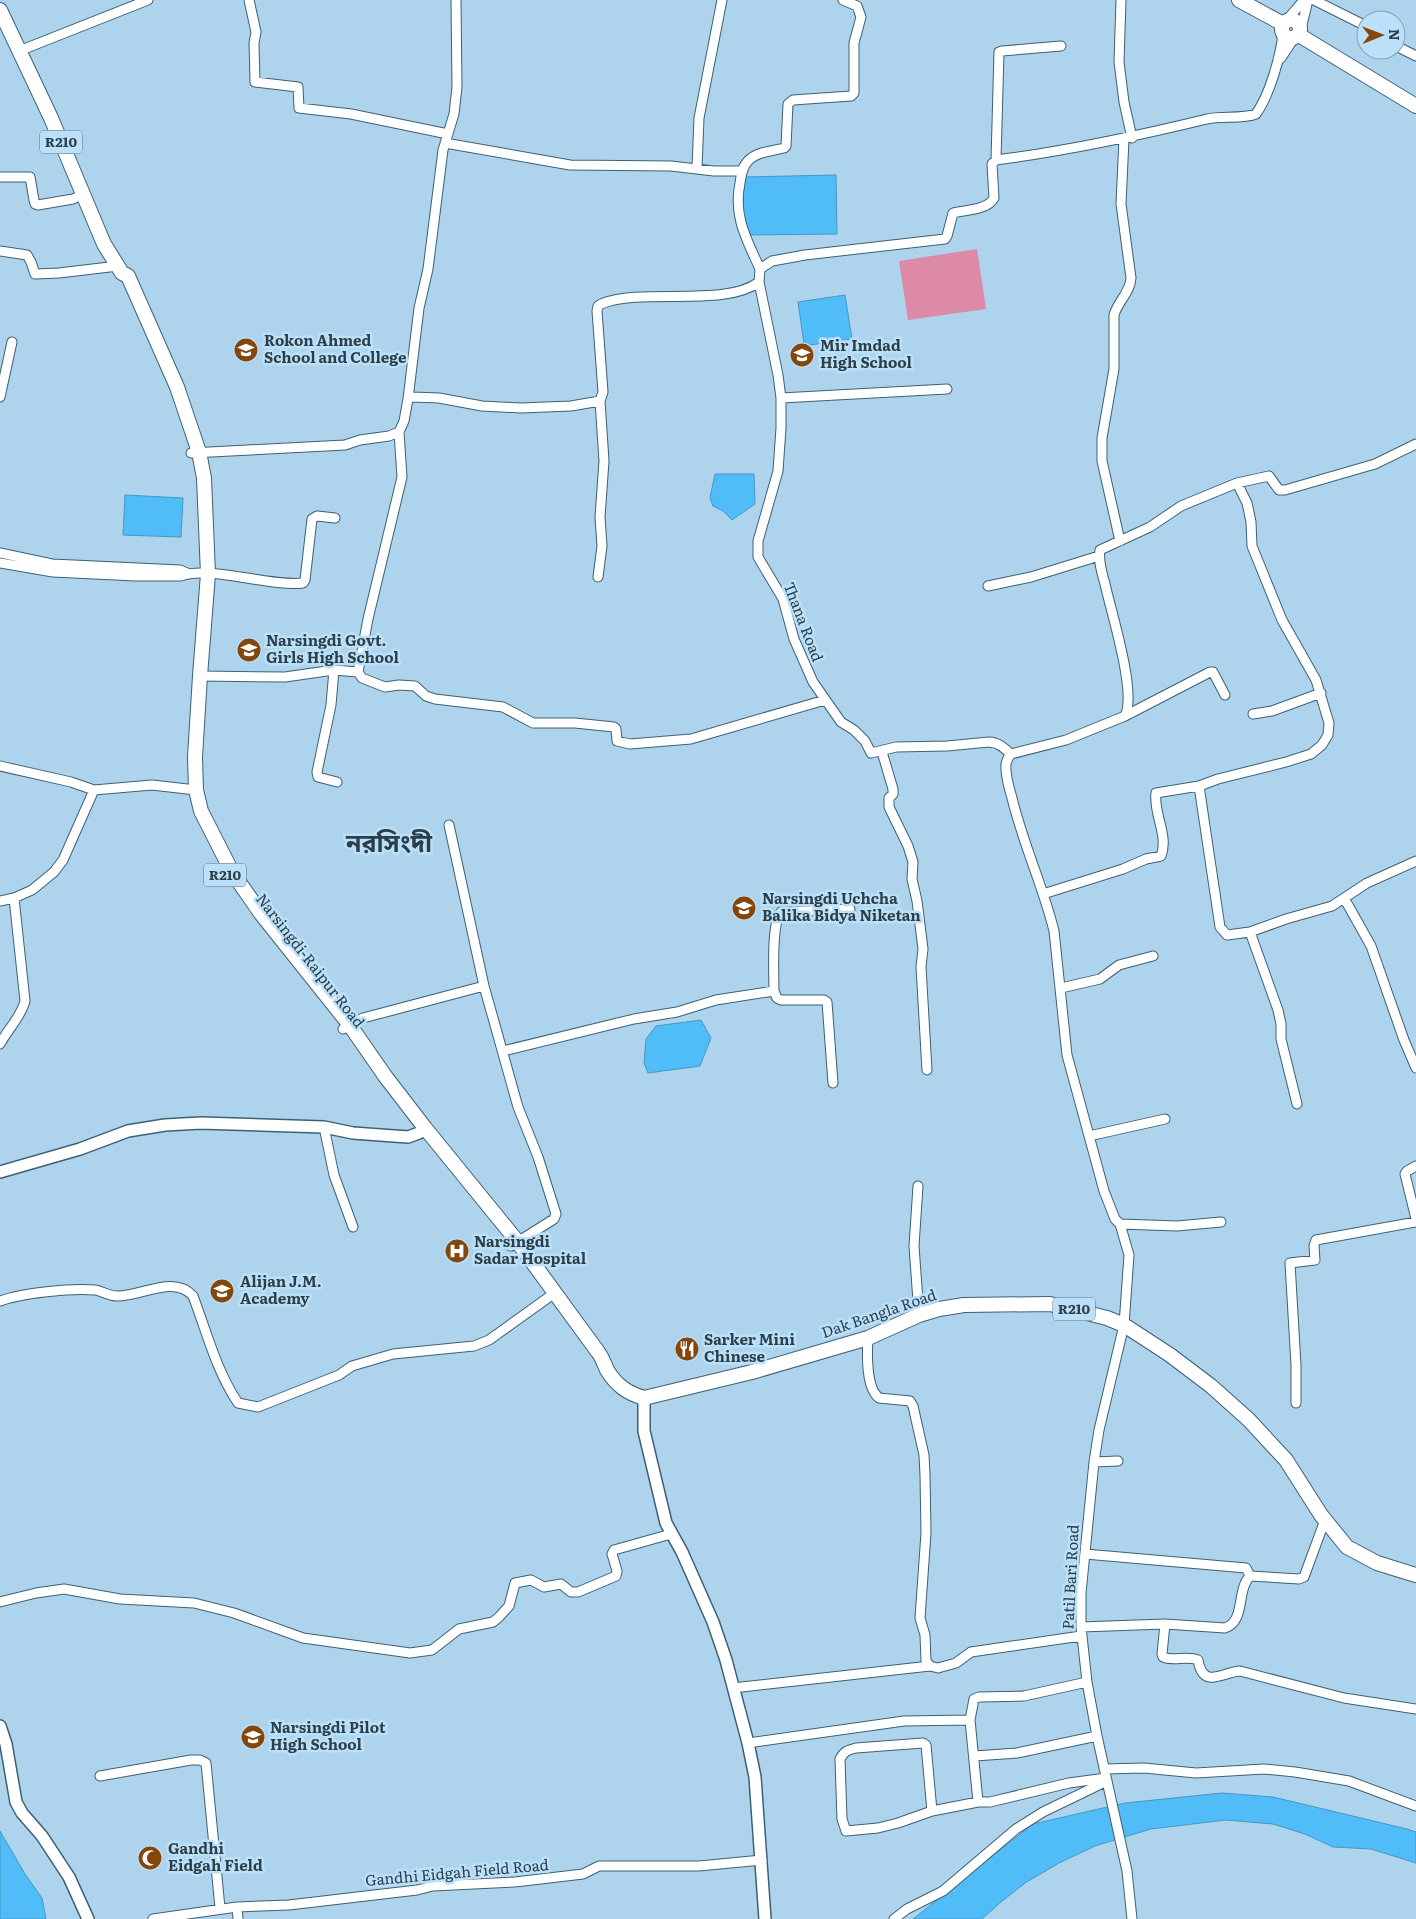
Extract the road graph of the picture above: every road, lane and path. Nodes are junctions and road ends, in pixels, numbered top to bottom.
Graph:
1 (148, 0) edge
2 (249, 0) edge
3 (456, 0) edge
4 (722, 0) edge
5 (843, 0) edge
6 (1121, 0) edge
7 (1239, 0) edge
8 (1304, 0) edge
9 (1308, 0) edge
10 (1314, 0) edge
11 (0, 10) edge
12 (1356, 21) edge
13 (1291, 30) junction
14 (1061, 46) dead end
15 (19, 50) junction
16 (1416, 106) edge
17 (1128, 138) junction
18 (446, 139) junction
19 (996, 160) junction
20 (697, 168) junction
21 (742, 172) junction
22 (0, 178) edge
23 (84, 194) junction
24 (0, 251) edge
25 (120, 269) junction
26 (760, 269) junction
27 (759, 282) junction
28 (12, 342) dead end
29 (947, 389) dead end
30 (0, 397) edge
31 (781, 398) junction
32 (408, 399) junction
33 (600, 401) junction
34 (399, 432) junction
35 (1416, 444) edge
36 (195, 453) junction
37 (1237, 483) junction
38 (335, 518) dead end
39 (1120, 541) junction
40 (0, 553) edge
41 (1099, 556) junction
42 (0, 563) edge
43 (199, 574) junction
44 (598, 578) dead end
45 (988, 586) dead end
46 (334, 670) junction
47 (358, 672) junction
48 (200, 676) junction
49 (1321, 693) junction
50 (1225, 695) dead end
51 (825, 700) junction
52 (1253, 714) dead end
53 (1125, 716) junction
54 (882, 752) junction
55 (1011, 754) junction
56 (0, 766) edge
57 (337, 782) dead end
58 (1199, 786) junction
59 (192, 789) junction
60 (94, 790) junction
61 (449, 825) dead end
62 (1416, 861) edge
63 (1043, 894) junction
64 (14, 898) junction
65 (1344, 898) junction
66 (0, 901) edge
67 (850, 909) dead end
68 (1250, 932) junction
69 (1153, 956) dead end
70 (484, 986) junction
71 (1061, 988) junction
72 (774, 991) junction
73 (346, 1026) junction
74 (0, 1044) edge
75 (502, 1051) junction
76 (1416, 1068) edge
77 (927, 1070) dead end
78 (833, 1083) dead end
79 (1296, 1104) dead end
80 (1165, 1119) dead end
81 (324, 1127) junction
82 (422, 1130) junction
83 (1089, 1136) junction
84 (1416, 1166) edge
85 (0, 1172) edge
86 (918, 1186) dead end
87 (1416, 1220) edge
88 (1221, 1222) dead end
89 (1120, 1224) junction
90 (353, 1227) dead end
91 (514, 1243) junction
92 (552, 1295) junction
93 (0, 1301) edge
94 (920, 1315) junction
95 (1124, 1325) junction
96 (868, 1338) junction
97 (644, 1398) junction
98 (1296, 1404) dead end
99 (1118, 1461) dead end
100 (1094, 1462) junction
101 (1325, 1520) junction
102 (671, 1534) junction
103 (1085, 1554) junction
104 (1416, 1575) edge
105 (1250, 1576) junction
106 (0, 1602) edge
107 (1165, 1624) junction
108 (1081, 1631) junction
109 (930, 1666) junction
110 (1088, 1682) junction
111 (733, 1688) junction
112 (1416, 1709) edge
113 (970, 1720) junction
114 (0, 1726) edge
115 (1098, 1736) junction
116 (748, 1743) junction
117 (975, 1756) junction
118 (100, 1776) dead end
119 (1106, 1778) junction
120 (978, 1802) junction
121 (1416, 1806) edge
122 (932, 1811) junction
123 (762, 1860) junction
124 (237, 1906) junction
125 (220, 1908) junction
126 (88, 1919) edge
127 (153, 1919) edge
128 (238, 1919) edge
129 (765, 1919) edge
130 (894, 1919) edge
131 (1132, 1919) edge

1 - 15 street
2 - 18 street
3 - 18 street
4 - 20 street
5 - 21 street
6 - 17 street
7 - 13 main road
8 - 13 street
9 - 13 street
10 - 12 street
11 - 15 main road, Narsingdi-Raipur Road / R210
13 - 16 main road
13 - 17 street
14 - 19 street
15 - 23 main road, Narsingdi-Raipur Road / R210
17 - 19 street
17 - 39 street
18 - 20 street
18 - 32 street
19 - 26 street
20 - 21 street
21 - 26 street
22 - 23 street
23 - 25 main road, Narsingdi-Raipur Road / R210
24 - 25 street
25 - 36 main road, Narsingdi-Raipur Road / R210
26 - 27 street, Thana Road
27 - 31 street, Thana Road
27 - 33 street
28 - 30 street
29 - 31 street
31 - 51 street, Thana Road
32 - 33 street
32 - 34 street
33 - 44 street
34 - 36 street
34 - 47 street
35 - 37 street
36 - 43 main road, Narsingdi-Raipur Road / R210
37 - 39 street
37 - 49 street
38 - 43 street
39 - 41 street
40 - 43 street
41 - 45 street
41 - 53 street
42 - 43 street
43 - 48 main road, Narsingdi-Raipur Road / R210
43 - 59 main road, Narsingdi-Raipur Road / R210
46 - 47 street
46 - 48 street
46 - 57 street
47 - 51 street
48 - 59 main road, Narsingdi-Raipur Road / R210
49 - 52 street
49 - 58 street
50 - 53 street
51 - 54 street, Thana Road
53 - 55 street
54 - 55 street
54 - 77 street
55 - 63 street, Patil Bari Road
56 - 60 street
58 - 63 street
58 - 68 street
59 - 60 street
59 - 73 main road, Narsingdi-Raipur Road / R210
60 - 64 street
61 - 70 street
62 - 65 street
63 - 71 street, Patil Bari Road
64 - 66 street
64 - 74 street
65 - 68 street
65 - 76 street
67 - 72 street
68 - 79 street
69 - 71 street
70 - 73 street
70 - 75 street
71 - 83 street, Patil Bari Road
72 - 75 street
72 - 78 street
73 - 82 main road, Narsingdi-Raipur Road / R210
75 - 91 street
80 - 83 street
81 - 82 street
81 - 85 street
81 - 90 street
82 - 91 main road, Narsingdi-Raipur Road / R210
83 - 89 street, Patil Bari Road
84 - 87 street
86 - 94 street
87 - 98 street
88 - 89 street
89 - 95 street, Patil Bari Road
91 - 92 main road, Narsingdi-Raipur Road / R210
92 - 93 street
92 - 97 main road, Narsingdi-Raipur Road / R210
94 - 95 main road, Dak Bangla Road / R210
94 - 96 main road, Dak Bangla Road / R210
95 - 100 street, Patil Bari Road
95 - 101 main road, Dak Bangla Road / R210
96 - 97 main road, Dak Bangla Road / R210
96 - 109 street
97 - 102 street
99 - 100 street
100 - 103 street, Patil Bari Road
101 - 104 main road, Dak Bangla Road / R210
101 - 105 street
102 - 106 street
102 - 111 street
103 - 105 street
103 - 108 street, Patil Bari Road
105 - 107 street
107 - 108 street
107 - 112 street
108 - 109 street
108 - 110 street, Patil Bari Road
109 - 111 street
110 - 113 street
110 - 115 street, Patil Bari Road
111 - 116 street
113 - 116 street
113 - 117 street
114 - 126 street
115 - 117 street
115 - 119 street, Patil Bari Road
116 - 123 street
117 - 120 street
118 - 125 street
119 - 120 street
119 - 121 street
119 - 130 street
119 - 131 street, Patil Bari Road
120 - 122 street
122 - 122 street
123 - 124 street, Gandhi Eidgah Field Road
123 - 129 street
124 - 125 street, Gandhi Eidgah Field Road
124 - 128 street
125 - 127 street, Gandhi Eidgah Field Road

